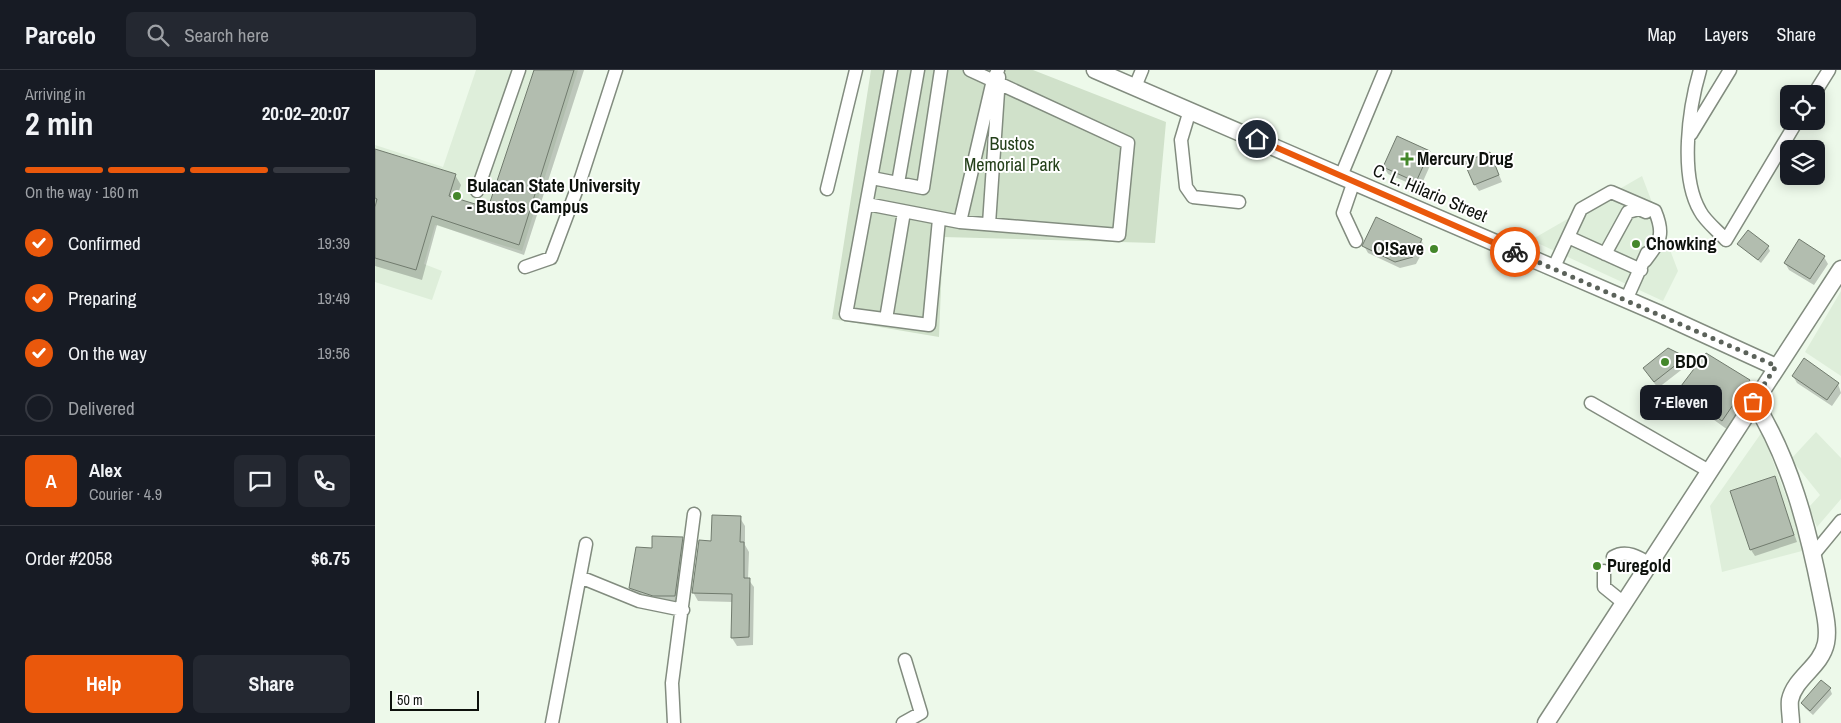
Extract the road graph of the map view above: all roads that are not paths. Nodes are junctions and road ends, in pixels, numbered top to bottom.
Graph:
1 (519, 70) edge
2 (616, 70) edge
3 (856, 70) edge
4 (891, 70) edge
5 (918, 70) edge
6 (941, 70) edge
7 (970, 70) edge
8 (1097, 70) edge
9 (1141, 70) edge
10 (1385, 70) edge
11 (1700, 70) edge
12 (1730, 70) edge
13 (1829, 70) edge
14 (997, 76) edge
15 (1820, 85) edge
16 (1135, 87) junction
17 (1190, 110) junction
18 (1792, 130) edge
19 (1687, 140) junction
20 (871, 178) junction
21 (1347, 179) junction
22 (898, 183) junction
23 (827, 190) dead end
24 (477, 191) dead end
25 (1239, 202) dead end
26 (867, 204) junction
27 (904, 212) junction
28 (939, 219) junction
29 (960, 222) junction
30 (989, 224) junction
31 (1568, 237) junction
32 (1356, 240) dead end
33 (1605, 254) junction
34 (1643, 265) junction
35 (525, 267) dead end
36 (1553, 269) junction
37 (1841, 269) edge
38 (1626, 300) junction
39 (886, 319) junction
40 (1776, 366) junction
41 (1753, 402) junction
42 (1591, 403) dead end
43 (1709, 471) junction
44 (694, 514) dead end
45 (1841, 521) edge
46 (587, 544) dead end
47 (1813, 555) junction
48 (1613, 557) dead end
49 (1650, 564) junction
50 (1604, 571) dead end
51 (580, 577) junction
52 (1625, 604) junction
53 (683, 610) junction
54 (905, 660) dead end
55 (552, 723) edge
56 (674, 723) edge
57 (903, 723) edge
58 (1546, 723) edge
59 (1791, 723) edge

1 - 24 street
2 - 35 street
3 - 23 street
4 - 20 street
5 - 22 street
6 - 22 street
7 - 14 street
8 - 16 main road, C. L. Hilario Street
9 - 16 street
10 - 21 street
11 - 19 street
12 - 19 street
13 - 15 street
14 - 29 street
14 - 30 street
14 - 30 street
16 - 17 main road, C. L. Hilario Street
17 - 21 main road, C. L. Hilario Street
17 - 25 street
18 - 19 street
20 - 22 street
20 - 26 street
21 - 32 street
21 - 36 main road, C. L. Hilario Street
26 - 27 street
26 - 39 street
27 - 28 street
27 - 39 street
28 - 29 street
28 - 39 street
29 - 30 street
31 - 33 street
31 - 34 street
31 - 36 street
33 - 34 street
33 - 34 street
34 - 38 street
36 - 38 main road, C. L. Hilario Street
37 - 40 main road
38 - 40 main road, C. L. Hilario Street
40 - 41 main road
41 - 43 main road
41 - 47 main road
42 - 43 street
43 - 49 main road
44 - 53 street
45 - 47 street
46 - 51 street
47 - 59 main road
48 - 49 street
49 - 52 main road
50 - 52 street
51 - 53 street
51 - 55 street
52 - 58 main road
53 - 56 street
54 - 57 street

